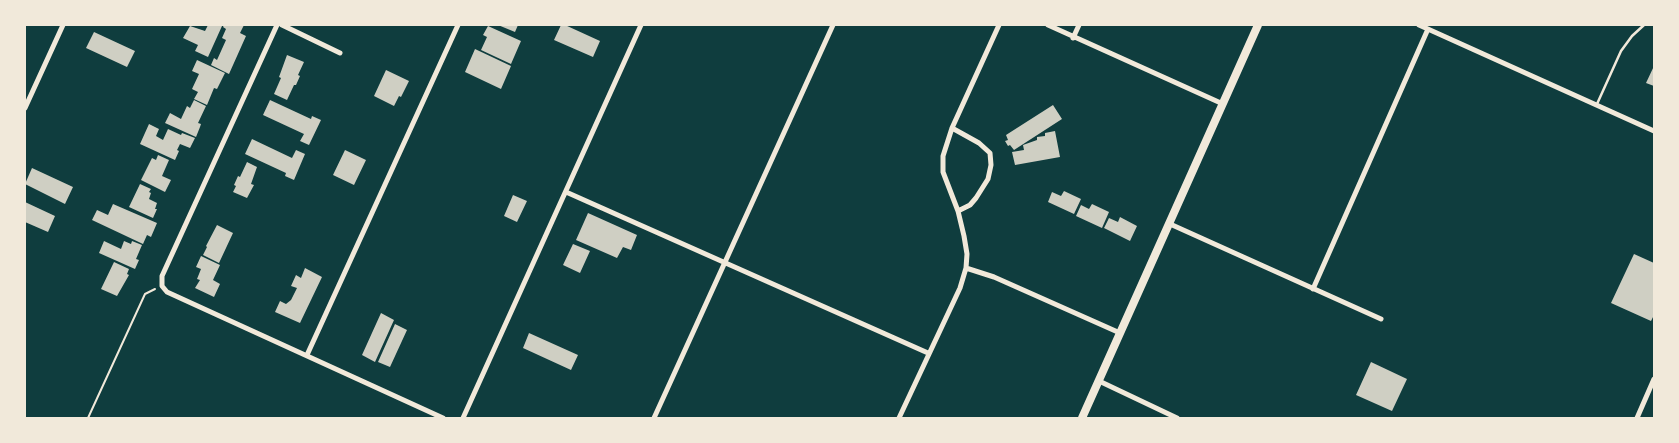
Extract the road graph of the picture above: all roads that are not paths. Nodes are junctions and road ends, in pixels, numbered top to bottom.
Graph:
1 (63, 25) edge
2 (277, 25) edge
3 (282, 25) edge
4 (458, 25) edge
5 (641, 25) edge
6 (832, 25) edge
7 (999, 25) edge
8 (1048, 25) edge
9 (1079, 25) edge
10 (1258, 25) edge
11 (1419, 25) edge
12 (1644, 25) edge
13 (1428, 29) junction
14 (1073, 38) junction
15 (340, 53) dead end
16 (1223, 104) junction
17 (1597, 105) junction
18 (25, 108) edge
19 (952, 128) junction
20 (1654, 131) edge
21 (566, 192) junction
22 (958, 211) junction
23 (1170, 224) junction
24 (724, 263) junction
25 (966, 268) junction
26 (1313, 289) junction
27 (1381, 319) dead end
28 (1120, 334) junction
29 (928, 353) junction
30 (307, 355) junction
31 (1654, 379) edge
32 (1099, 381) junction
33 (443, 418) edge
34 (463, 418) edge
35 (654, 418) edge
36 (899, 418) edge
37 (1082, 418) edge
38 (1177, 418) edge
39 (1637, 418) edge

1 - 18 street
2 - 30 street
3 - 15 street
4 - 30 street
5 - 21 street
6 - 24 street
7 - 19 street
8 - 14 street
9 - 14 street
10 - 16 main road
11 - 13 street
12 - 17 lane
13 - 17 street
13 - 26 street
14 - 16 street
16 - 23 main road
17 - 20 street
19 - 22 street
19 - 22 street
21 - 24 street
21 - 34 street
22 - 25 street
23 - 26 street
23 - 28 main road
24 - 29 street
24 - 35 street
25 - 28 street
25 - 29 street
26 - 27 street
28 - 32 main road
29 - 36 street
30 - 33 street
31 - 39 street
32 - 37 main road
32 - 38 street

